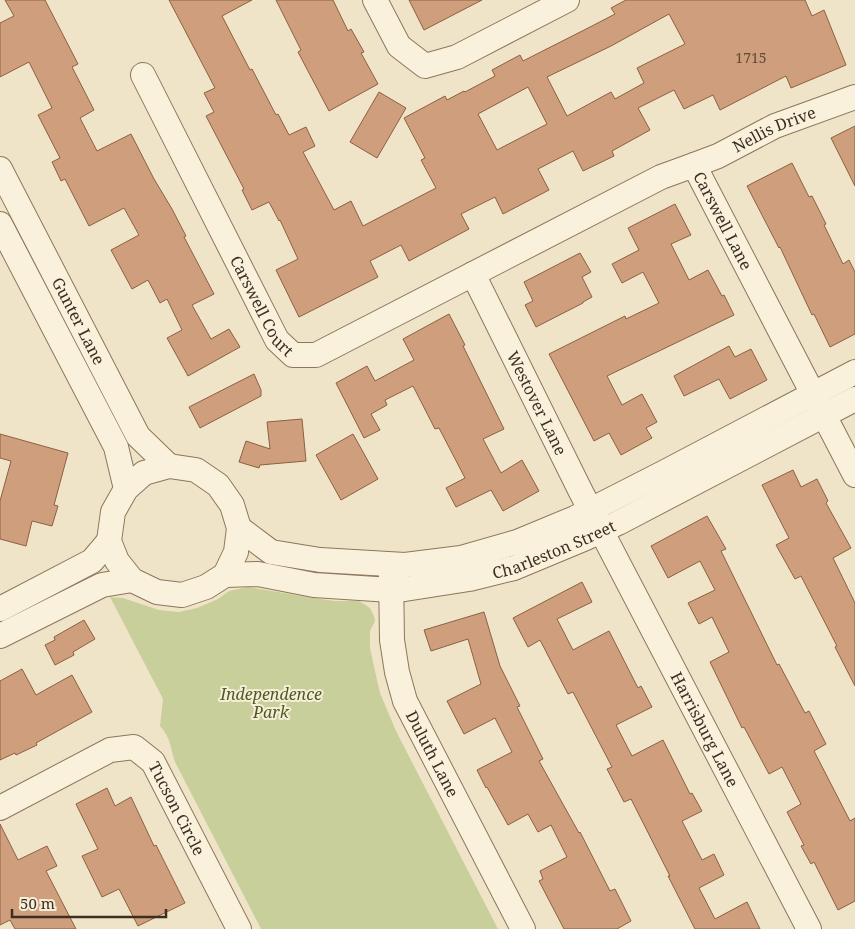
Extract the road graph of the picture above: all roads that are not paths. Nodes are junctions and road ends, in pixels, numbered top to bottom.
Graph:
1 (375, 0) edge
2 (567, 0) edge
3 (143, 75) dead end
4 (855, 97) edge
5 (694, 165) junction
6 (0, 169) edge
7 (0, 224) edge
8 (473, 274) junction
9 (855, 372) edge
10 (813, 394) junction
11 (855, 398) edge
12 (823, 415) junction
13 (169, 466) junction
14 (855, 475) edge
15 (126, 489) junction
16 (590, 510) junction
17 (239, 528) junction
18 (601, 531) junction
19 (110, 541) junction
20 (391, 565) junction
21 (225, 575) junction
22 (132, 580) junction
23 (391, 590) junction
24 (0, 609) edge
25 (0, 636) edge
26 (0, 808) edge
27 (239, 929) edge
28 (523, 929) edge
29 (809, 929) edge

1 - 2 street
3 - 8 street, Carswell Court
4 - 5 street, Nellis Drive
5 - 8 street, Carswell Lane
5 - 10 street, Carswell Lane
6 - 13 street, Gunter Lane
7 - 15 street, Gunter Lane
8 - 16 street, Westover Lane
9 - 10 street, Charleston Street
10 - 12 street, Carswell Lane
10 - 16 street, Charleston Street
11 - 12 street, Charleston Street
12 - 14 street, Carswell Lane
12 - 18 street, Charleston Street
13 - 15 street
13 - 17 street
15 - 19 street
16 - 18 street, Westover Lane
16 - 20 street, Charleston Street
17 - 20 street, Charleston Street
17 - 21 street
18 - 23 street, Charleston Street
18 - 29 street, Harrisburg Lane
19 - 22 street
19 - 24 street
20 - 23 street, Duluth Lane
21 - 22 street
21 - 23 street, Charleston Street
22 - 25 street
23 - 28 street, Duluth Lane
26 - 27 street, Tucson Circle

